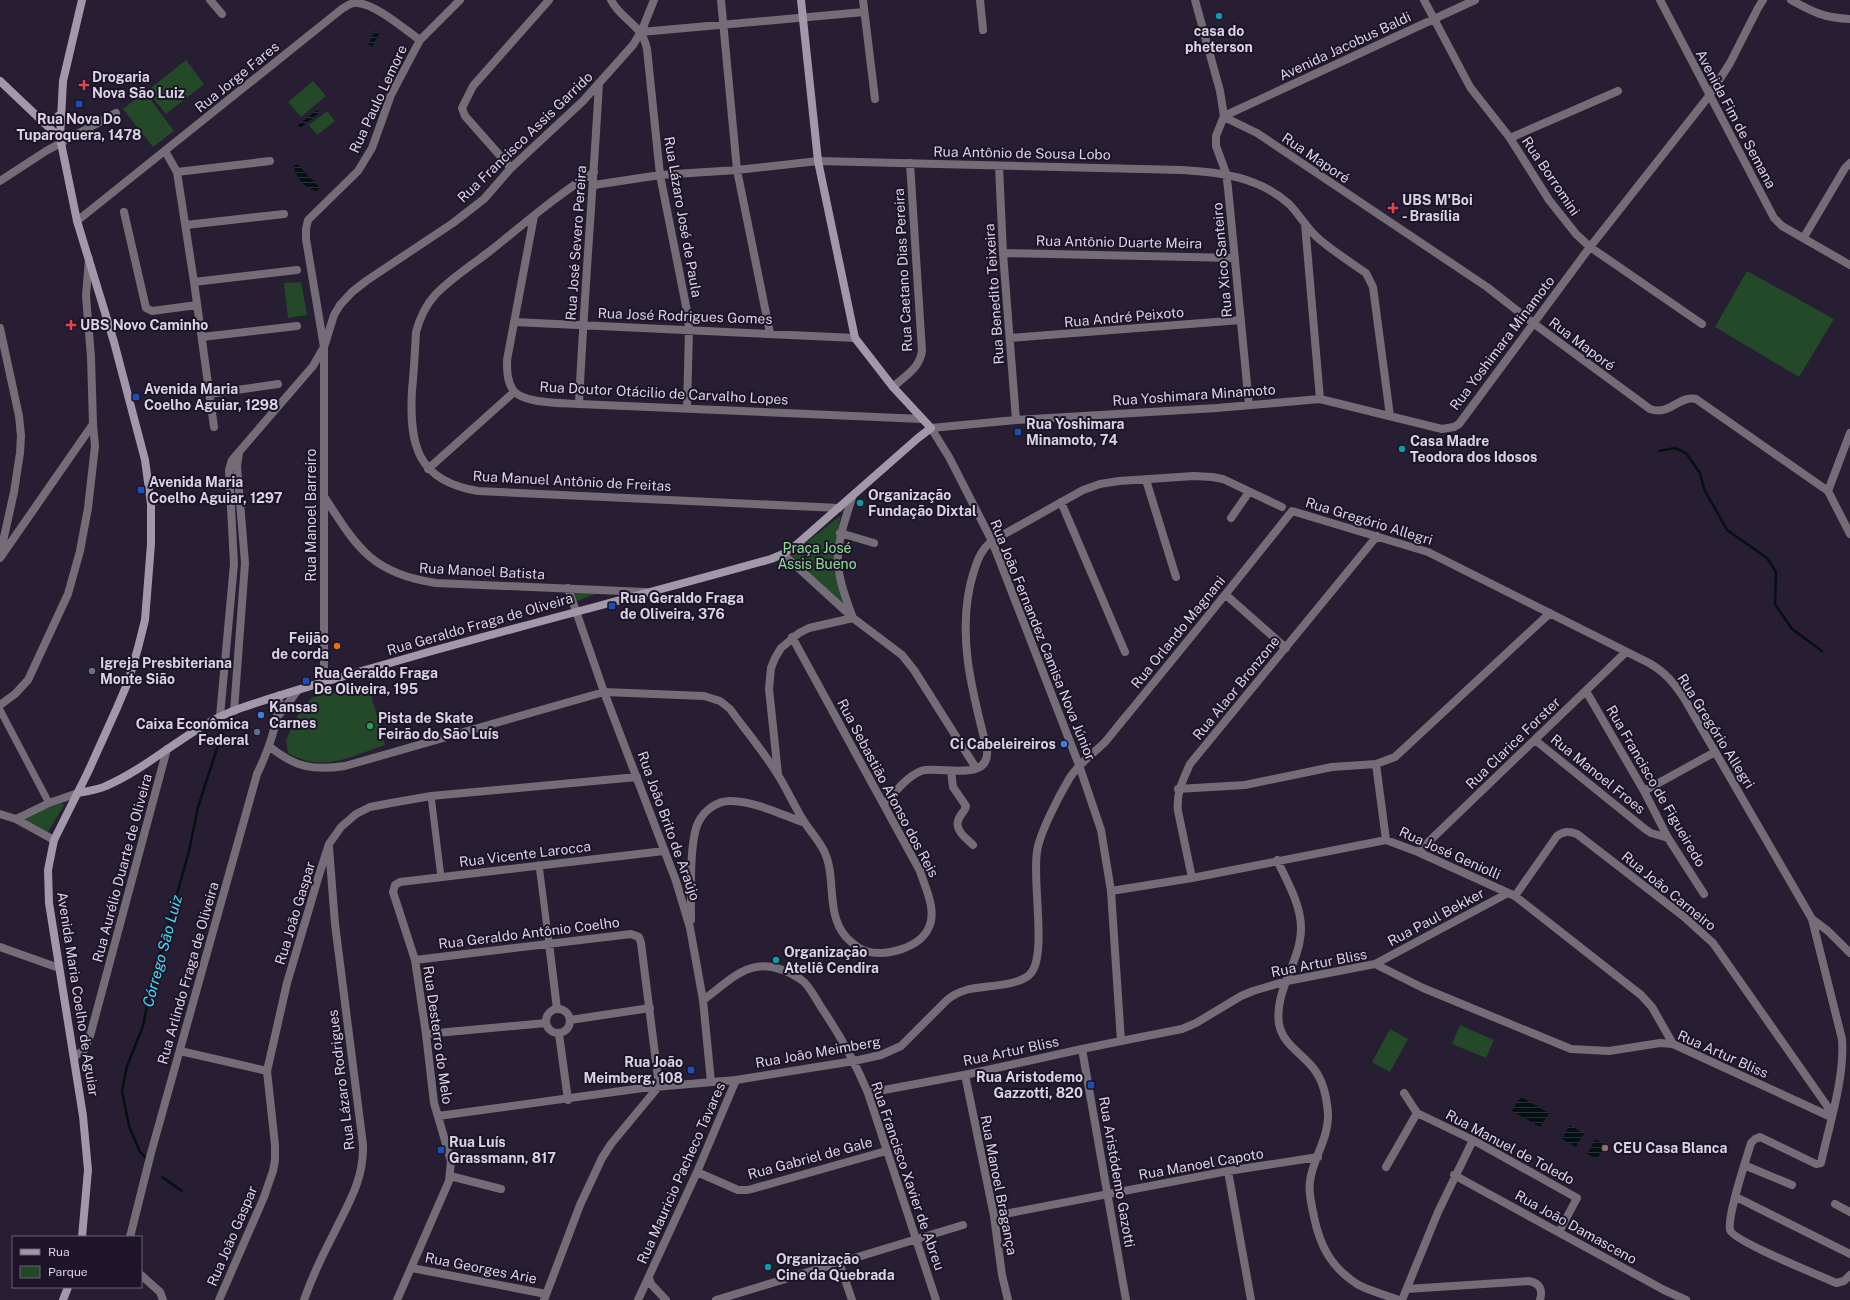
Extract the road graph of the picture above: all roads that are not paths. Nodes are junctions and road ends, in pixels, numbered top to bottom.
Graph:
1 (82, 0) edge
2 (210, 0) edge
3 (460, 0) edge
4 (549, 0) edge
5 (611, 0) edge
6 (654, 0) edge
7 (721, 0) edge
8 (801, 0) edge
9 (863, 0) edge
10 (980, 0) edge
11 (1195, 0) edge
12 (1424, 0) edge
13 (1476, 0) edge
14 (1660, 0) edge
15 (1764, 0) edge
16 (1791, 0) edge
17 (864, 12) junction
18 (222, 14) dead end
19 (803, 18) junction
20 (1434, 19) junction
21 (1850, 20) edge
22 (724, 26) junction
23 (983, 30) dead end
24 (641, 32) junction
25 (420, 40) junction
26 (0, 81) edge
27 (599, 83) junction
28 (1618, 91) dead end
29 (1709, 96) junction
30 (875, 99) dead end
31 (116, 113) dead end
32 (61, 114) junction
33 (1224, 116) junction
34 (43, 122) junction
35 (1510, 138) junction
36 (60, 141) junction
37 (165, 151) junction
38 (270, 161) dead end
39 (818, 161) junction
40 (910, 163) junction
41 (1850, 163) edge
42 (998, 166) junction
43 (512, 168) junction
44 (737, 170) junction
45 (177, 172) junction
46 (594, 172) junction
47 (1226, 174) junction
48 (660, 175) junction
49 (0, 181) edge
50 (594, 185) junction
51 (124, 212) dead end
52 (284, 214) dead end
53 (534, 216) junction
54 (77, 221) junction
55 (1306, 224) junction
56 (186, 225) junction
57 (1804, 237) junction
58 (1590, 247) junction
59 (1003, 253) junction
60 (1235, 258) junction
61 (89, 259) junction
62 (1850, 265) edge
63 (297, 270) dead end
64 (194, 282) junction
65 (197, 305) junction
66 (1241, 320) junction
67 (514, 322) junction
68 (1533, 323) junction
69 (1702, 324) dead end
70 (583, 325) junction
71 (297, 326) dead end
72 (0, 328) edge
73 (689, 330) junction
74 (770, 333) junction
75 (202, 337) junction
76 (855, 338) junction
77 (1010, 338) junction
78 (324, 348) junction
79 (278, 384) dead end
80 (893, 387) junction
81 (514, 392) junction
82 (209, 394) junction
83 (1320, 399) junction
84 (579, 404) junction
85 (1249, 405) junction
86 (686, 408) junction
87 (1390, 416) junction
88 (922, 419) junction
89 (1016, 420) junction
90 (93, 424) junction
91 (214, 427) dead end
92 (931, 428) junction
93 (1850, 433) edge
94 (239, 452) junction
95 (428, 469) junction
96 (1146, 480) junction
97 (1828, 491) junction
98 (1248, 492) junction
99 (325, 498) junction
100 (852, 498) junction
101 (1062, 502) junction
102 (1282, 506) dead end
103 (839, 508) junction
104 (1292, 511) joint
105 (1231, 518) dead end
106 (840, 533) junction
107 (1850, 534) edge
108 (1377, 536) junction
109 (992, 541) junction
110 (874, 543) dead end
111 (784, 554) junction
112 (0, 555) edge
113 (0, 558) edge
114 (1176, 578) dead end
115 (568, 588) junction
116 (650, 593) junction
117 (1226, 595) junction
118 (577, 611) junction
119 (1550, 613) junction
120 (854, 618) junction
121 (792, 637) junction
122 (1286, 648) junction
123 (1125, 652) dead end
124 (1626, 652) junction
125 (324, 682) junction
126 (298, 690) junction
127 (1586, 691) junction
128 (604, 692) junction
129 (280, 695) junction
130 (0, 705) edge
131 (0, 710) edge
132 (234, 711) junction
133 (220, 716) junction
134 (278, 718) junction
135 (1535, 740) junction
136 (270, 747) junction
137 (167, 749) junction
138 (1715, 752) junction
139 (1376, 764) junction
140 (1079, 765) junction
141 (976, 768) junction
142 (951, 771) junction
143 (778, 775) junction
144 (637, 777) junction
145 (1178, 789) junction
146 (1644, 791) junction
147 (78, 793) junction
148 (431, 796) junction
149 (49, 803) junction
150 (884, 804) junction
151 (0, 814) edge
152 (16, 819) junction
153 (805, 823) junction
154 (1668, 838) junction
155 (54, 840) junction
156 (1386, 840) junction
157 (329, 844) junction
158 (973, 845) dead end
159 (664, 851) junction
160 (1418, 852) junction
161 (1277, 860) junction
162 (539, 865) junction
163 (441, 877) junction
164 (1192, 878) junction
165 (393, 889) joint
166 (1111, 891) junction
167 (1511, 894) junction
168 (1704, 894) dead end
169 (1812, 919) junction
170 (690, 928) junction
171 (549, 943) junction
172 (0, 947) edge
173 (1850, 953) edge
174 (415, 960) junction
175 (1375, 964) junction
176 (59, 968) junction
177 (1287, 981) junction
178 (703, 1000) junction
179 (650, 1008) junction
180 (557, 1009) junction
181 (570, 1020) junction
182 (546, 1023) junction
183 (426, 1034) junction
184 (559, 1034) junction
185 (1121, 1042) junction
186 (1673, 1044) junction
187 (1082, 1049) junction
188 (180, 1051) junction
189 (74, 1057) junction
190 (854, 1061) junction
191 (267, 1071) junction
192 (965, 1075) junction
193 (736, 1080) junction
194 (712, 1082) junction
195 (659, 1086) junction
196 (868, 1093) junction
197 (1404, 1093) dead end
198 (568, 1100) junction
199 (1417, 1112) junction
200 (1832, 1115) junction
201 (438, 1116) junction
202 (1473, 1140) junction
203 (886, 1151) junction
204 (1318, 1157) junction
205 (1744, 1165) junction
206 (1386, 1167) dead end
207 (1228, 1171) junction
208 (697, 1172) junction
209 (1454, 1175) junction
210 (450, 1176) junction
211 (1792, 1185) dead end
212 (501, 1189) dead end
213 (1108, 1195) junction
214 (1736, 1197) junction
215 (1835, 1204) dead end
216 (1850, 1212) edge
217 (994, 1216) junction
218 (963, 1225) dead end
219 (1559, 1232) junction
220 (82, 1236) edge
221 (130, 1236) edge
222 (916, 1239) junction
223 (1850, 1254) edge
224 (839, 1262) junction
225 (412, 1268) junction
226 (1850, 1275) edge
227 (142, 1276) edge
228 (649, 1278) junction
229 (68, 1288) edge
230 (1407, 1289) junction
231 (545, 1297) edge
232 (63, 1300) edge
233 (163, 1300) edge
234 (219, 1300) edge
235 (304, 1300) edge
236 (397, 1300) edge
237 (638, 1300) edge
238 (666, 1300) edge
239 (716, 1300) edge
240 (852, 1300) edge
241 (936, 1300) edge
242 (1008, 1300) edge
243 (1126, 1300) edge
244 (1251, 1300) edge
245 (1399, 1300) edge
246 (1402, 1300) edge
247 (1540, 1300) edge
248 (1686, 1300) edge

1 - 32 main road, Avenida Maria Coelho de Aguiar
2 - 18 street
3 - 25 street, Rua Paulo Lemore
4 - 43 street
5 - 24 street
6 - 24 street, Rua Francisco Assis Garrido
7 - 22 street
8 - 19 main road, Rua João Fernandez Camisa Nova Júnior
9 - 17 street
10 - 23 street
11 - 33 street
12 - 20 street, Rua Borromini
13 - 20 street, Avenida Jacobus Baldi
14 - 29 street, Avenida Fim de Semana
15 - 29 street, Rua Yoshimara Minamoto
16 - 21 street
17 - 19 street
17 - 30 street
19 - 22 street
19 - 39 main road, Rua João Fernandez Camisa Nova Júnior
20 - 33 street, Avenida Jacobus Baldi
20 - 35 street, Rua Borromini
22 - 24 street
22 - 44 street
24 - 27 street, Rua Francisco Assis Garrido
24 - 48 street, Rua Lázaro José de Paula
25 - 37 street, Rua Jorge Fares
25 - 78 street, Rua Paulo Lemore
26 - 34 main road
27 - 43 street, Rua Francisco Assis Garrido
27 - 46 street, Rua José Severo Pereira
28 - 35 street
29 - 57 street, Avenida Fim de Semana
29 - 58 street, Rua Yoshimara Minamoto
31 - 36 street
32 - 34 main road
32 - 36 main road, Avenida Maria Coelho de Aguiar
33 - 47 street, Rua Xico Santeiro
33 - 68 street, Rua Maporé
34 - 36 main road
35 - 58 street, Rua Borromini
36 - 49 street
36 - 54 main road, Avenida Maria Coelho de Aguiar
37 - 45 street
37 - 54 street, Rua Jorge Fares
38 - 45 street
39 - 40 street, Rua Antônio de Sousa Lobo
39 - 44 street, Rua Antônio de Sousa Lobo
39 - 76 main road, Rua João Fernandez Camisa Nova Júnior
40 - 42 street, Rua Antônio de Sousa Lobo
40 - 80 street, Rua Caetano Dias Pereira
41 - 57 street
42 - 47 street, Rua Antônio de Sousa Lobo
42 - 59 street, Rua Benedito Teixeira
43 - 78 street, Rua Francisco Assis Garrido
44 - 48 street, Rua Antônio de Sousa Lobo
44 - 74 street
45 - 56 street
46 - 50 street, Rua José Severo Pereira
46 - 53 street, Rua Manuel Antônio de Freitas
47 - 55 street, Rua Antônio de Sousa Lobo
47 - 60 street, Rua Xico Santeiro
48 - 50 street, Rua Antônio de Sousa Lobo
48 - 73 street, Rua Lázaro José de Paula
50 - 70 street, Rua José Severo Pereira
51 - 65 street
52 - 56 street
53 - 67 street
53 - 95 street, Rua Manuel Antônio de Freitas
54 - 61 main road, Avenida Maria Coelho de Aguiar
55 - 83 street
55 - 87 street, Rua Antônio de Sousa Lobo
56 - 64 street
57 - 62 street, Avenida Fim de Semana
58 - 68 street, Rua Yoshimara Minamoto
58 - 69 street, Rua Borromini
59 - 60 street, Rua Antônio Duarte Meira
59 - 77 street, Rua Benedito Teixeira
60 - 66 street, Rua Xico Santeiro
61 - 90 street
61 - 147 main road, Avenida Maria Coelho de Aguiar
63 - 64 street
64 - 65 street
65 - 75 street
66 - 77 street, Rua André Peixoto
66 - 85 street, Rua Xico Santeiro
67 - 70 street, Rua José Rodrigues Gomes
67 - 81 street
68 - 87 street, Rua Yoshimara Minamoto
68 - 97 street, Rua Maporé
70 - 73 street, Rua José Rodrigues Gomes
70 - 84 street, Rua José Severo Pereira
71 - 75 street
72 - 112 street
73 - 74 street, Rua José Rodrigues Gomes
73 - 86 street, Rua Lázaro José de Paula
74 - 76 street, Rua José Rodrigues Gomes
75 - 82 street
76 - 80 main road, Rua João Fernandez Camisa Nova Júnior
77 - 89 street, Rua Benedito Teixeira
78 - 94 street, Rua Francisco Assis Garrido
78 - 99 street, Rua Manoel Barreiro
79 - 82 street
80 - 88 main road, Rua João Fernandez Camisa Nova Júnior
81 - 84 street, Rua Doutor Otácilio de Carvalho Lopes
81 - 95 street
82 - 91 street
83 - 85 street, Rua Yoshimara Minamoto
83 - 87 street, Rua Yoshimara Minamoto
84 - 86 street, Rua Doutor Otácilio de Carvalho Lopes
85 - 89 street, Rua Yoshimara Minamoto
86 - 88 street, Rua Doutor Otácilio de Carvalho Lopes
88 - 92 main road, Rua João Fernandez Camisa Nova Júnior
89 - 92 street, Rua Yoshimara Minamoto
90 - 113 street
90 - 130 street
92 - 100 main road, Rua Geraldo Fraga de Oliveira
92 - 109 street, Rua João Fernandez Camisa Nova Júnior
93 - 97 street
94 - 132 street
94 - 133 street, Rua Francisco Assis Garrido
95 - 103 street, Rua Manuel Antônio de Freitas
96 - 98 street
96 - 101 street
96 - 114 street
97 - 107 street
98 - 102 street
98 - 105 street
99 - 115 street, Rua Manoel Batista
99 - 125 street, Rua Manoel Barreiro
100 - 103 main road, Rua Geraldo Fraga de Oliveira
100 - 106 street
101 - 109 street
101 - 123 street
103 - 111 main road, Rua Geraldo Fraga de Oliveira
104 - 108 street, Rua Gregório Allegri
104 - 117 street, Rua Orlando Magnani
106 - 110 street
106 - 120 street
108 - 119 street, Rua Gregório Allegri
108 - 122 street, Rua Alaor Bronzone
109 - 140 street, Rua João Fernandez Camisa Nova Júnior
109 - 141 street
111 - 116 main road, Rua Geraldo Fraga de Oliveira
111 - 120 street
115 - 116 street, Rua Manoel Batista
115 - 118 street, Rua João Brito de Araújo
116 - 118 main road, Rua Geraldo Fraga de Oliveira
117 - 122 street
117 - 140 street, Rua Orlando Magnani
118 - 125 main road, Rua Geraldo Fraga de Oliveira
118 - 128 street, Rua João Brito de Araújo
119 - 124 street, Rua Gregório Allegri
119 - 139 street
120 - 121 street
120 - 141 street
121 - 143 street
121 - 150 street, Rua Sebastião Afonso dos Reis
122 - 145 street, Rua Alaor Bronzone
124 - 127 street, Rua Clarice Forster
124 - 138 street, Rua Gregório Allegri
125 - 126 main road, Rua Geraldo Fraga de Oliveira
126 - 129 main road, Rua Geraldo Fraga de Oliveira
126 - 134 street, Rua Arlindo Fraga de Oliveira
127 - 135 street, Rua Clarice Forster
127 - 146 street, Rua Francisco de Figueiredo
128 - 136 street, Rua Sebastião Afonso dos Reis
128 - 143 street, Rua Sebastião Afonso dos Reis
128 - 144 street, Rua João Brito de Araújo
129 - 132 main road, Rua Geraldo Fraga de Oliveira
129 - 134 street, Rua Arlindo Fraga de Oliveira
131 - 149 street
132 - 133 main road, Rua Geraldo Fraga de Oliveira
133 - 137 main road, Rua Geraldo Fraga de Oliveira
134 - 136 street, Rua Arlindo Fraga de Oliveira
135 - 154 street, Rua Manoel Froes
135 - 160 street, Rua Clarice Forster
136 - 188 street, Rua Arlindo Fraga de Oliveira
137 - 147 main road, Rua Geraldo Fraga de Oliveira
137 - 189 street, Rua Aurélio Duarte de Oliveira
138 - 146 street
138 - 169 street, Rua Gregório Allegri
139 - 145 street
139 - 156 street
140 - 166 street, Rua João Fernandez Camisa Nova Júnior
140 - 190 street, Rua João Meimberg
141 - 142 street
142 - 150 street
142 - 158 street
143 - 153 street, Rua Sebastião Afonso dos Reis
144 - 148 street, Rua João Gaspar
144 - 159 street, Rua João Brito de Araújo
145 - 164 street, Rua Alaor Bronzone
146 - 154 street, Rua Francisco de Figueiredo
147 - 149 street, Rua Geraldo Fraga de Oliveira
147 - 155 main road, Avenida Maria Coelho de Aguiar
148 - 157 street, Rua João Gaspar
148 - 163 street
149 - 152 street, Rua Geraldo Fraga de Oliveira
150 - 153 street, Rua Sebastião Afonso dos Reis
151 - 152 street
152 - 155 street
153 - 170 street
154 - 168 street, Rua Francisco de Figueiredo
155 - 176 main road, Avenida Maria Coelho de Aguiar
156 - 160 street, Rua José Geniolli
156 - 161 street, Rua José Geniolli
157 - 191 street, Rua João Gaspar
157 - 235 street, Rua Lázaro Rodrigues
159 - 162 street, Rua Vicente Larocca
159 - 170 street, Rua João Brito de Araújo
160 - 167 street, Rua José Geniolli
161 - 164 street, Rua José Geniolli
161 - 177 street
162 - 163 street, Rua Vicente Larocca
162 - 171 street
163 - 165 street, Rua Vicente Larocca
164 - 166 street, Rua José Geniolli
165 - 174 street, Rua Desterro do Melo
166 - 185 street, Rua João Fernandez Camisa Nova Júnior
167 - 175 street, Rua Paul Bekker
167 - 186 street, Rua José Geniolli
167 - 200 street, Rua João Carneiro
169 - 173 street
169 - 200 street, Rua Gregório Allegri
170 - 178 street, Rua João Brito de Araújo
171 - 174 street, Rua Geraldo Antônio Coelho
171 - 179 street, Rua Geraldo Antônio Coelho
171 - 180 street
172 - 176 street
174 - 183 street, Rua Desterro do Melo
175 - 177 street, Rua Artur Bliss
175 - 186 street, Rua Artur Bliss
176 - 189 main road, Avenida Maria Coelho de Aguiar
177 - 185 street, Rua Artur Bliss
177 - 204 street
178 - 190 street, Rua Francisco Xavier de Abreu
178 - 194 street, Rua João Brito de Araújo
179 - 181 street
179 - 195 street
180 - 181 street
180 - 182 street
181 - 184 street
182 - 183 street
182 - 184 street
183 - 201 street, Rua Desterro do Melo
184 - 198 street
185 - 187 street, Rua Artur Bliss
186 - 200 street, Rua Artur Bliss
187 - 192 street, Rua Artur Bliss
187 - 213 street, Rua Aristódemo Gazotti
188 - 191 street
188 - 221 street, Rua Arlindo Fraga de Oliveira
189 - 220 main road, Avenida Maria Coelho de Aguiar
190 - 193 street, Rua João Meimberg
190 - 196 street, Rua Francisco Xavier de Abreu
191 - 234 street, Rua João Gaspar
192 - 196 street, Rua Artur Bliss
192 - 217 street, Rua Manoel Bragança
193 - 194 street, Rua João Meimberg
193 - 208 street, Rua Mauricio Pacheco Tavares
194 - 195 street, Rua João Meimberg
195 - 198 street, Rua João Meimberg
195 - 231 street
196 - 203 street, Rua Francisco Xavier de Abreu
197 - 199 street, Rua Manuel de Toledo
198 - 201 street, Rua João Meimberg
199 - 202 street, Rua Manuel de Toledo
199 - 206 street
200 - 205 street, Rua Gregório Allegri
201 - 210 street, Rua Desterro do Melo
202 - 209 street
202 - 219 street, Rua Manuel de Toledo
203 - 208 street, Rua Gabriel de Gale
203 - 222 street, Rua Francisco Xavier de Abreu
204 - 207 street, Rua Manoel Capoto
204 - 245 street
205 - 211 street
205 - 214 street
207 - 213 street, Rua Manoel Capoto
207 - 244 street
208 - 228 street, Rua Mauricio Pacheco Tavares
209 - 219 street, Rua João Damasceno
209 - 230 street
210 - 212 street
210 - 225 street
213 - 217 street, Rua Manoel Capoto
213 - 243 street, Rua Aristódemo Gazotti
214 - 223 street
214 - 226 street
215 - 216 street
217 - 242 street, Rua Manoel Bragança
218 - 222 street
219 - 248 street, Rua João Damasceno
222 - 224 street
222 - 241 street, Rua Francisco Xavier de Abreu
224 - 239 street
224 - 240 street
225 - 231 street, Rua Georges Arie
225 - 236 street
227 - 233 street
228 - 237 street, Rua Mauricio Pacheco Tavares
228 - 238 street
229 - 232 main road
230 - 246 street
230 - 247 street

